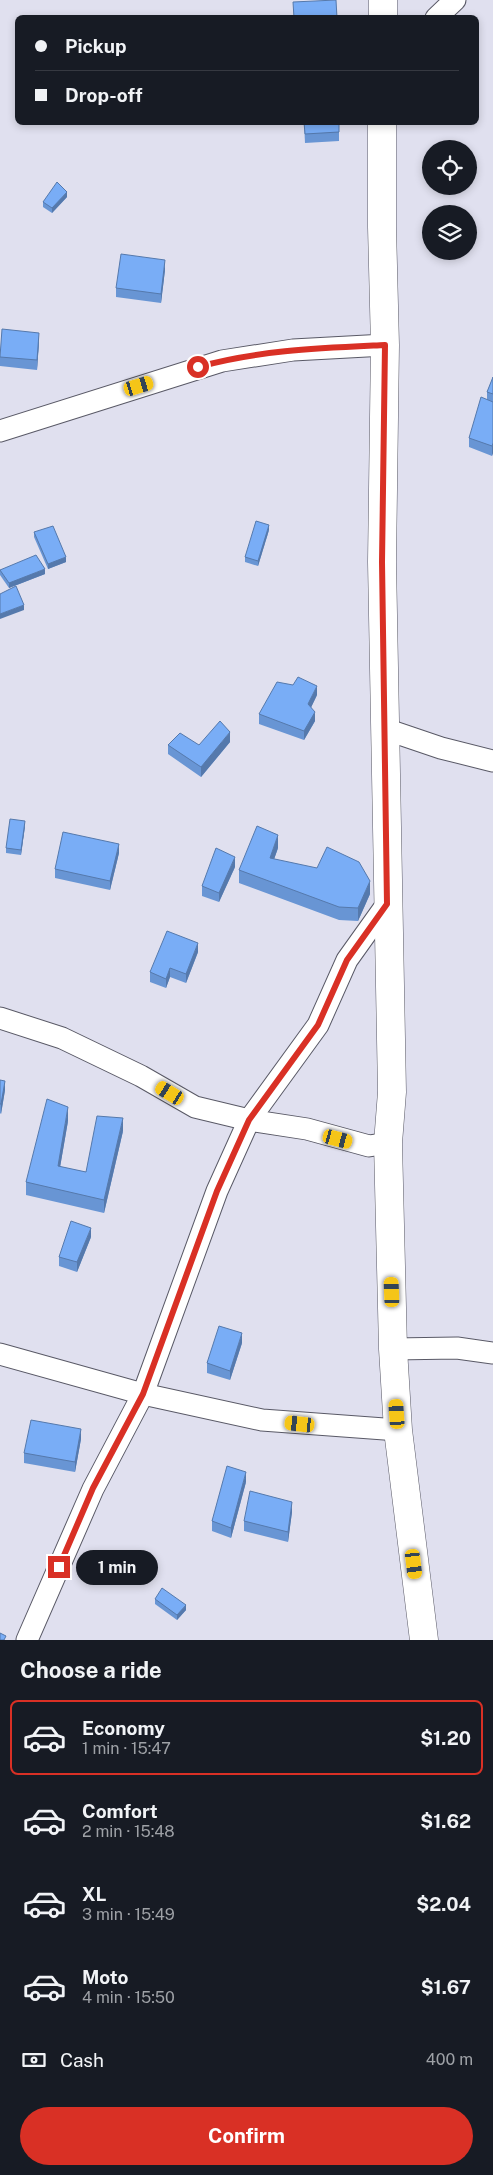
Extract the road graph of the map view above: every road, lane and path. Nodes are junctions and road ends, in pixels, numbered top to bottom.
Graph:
1 (383, 0) edge
2 (455, 0) edge
3 (383, 15) edge
4 (439, 15) edge
5 (382, 125) edge
6 (385, 345) junction
7 (0, 431) edge
8 (385, 729) junction
9 (493, 761) edge
10 (387, 904) junction
11 (0, 1018) edge
12 (249, 1120) junction
13 (388, 1143) junction
14 (393, 1349) junction
15 (493, 1353) edge
16 (0, 1354) edge
17 (143, 1394) junction
18 (398, 1430) junction
19 (27, 1640) edge
20 (424, 1640) edge

1 - 3 street
2 - 4 street
5 - 6 street
6 - 7 street
6 - 8 street
8 - 9 street
8 - 10 street
10 - 12 street
10 - 13 street
11 - 12 street
12 - 13 street
12 - 17 street
13 - 14 street
14 - 15 street
14 - 18 street
16 - 17 street
17 - 18 street
17 - 19 street
18 - 20 street

